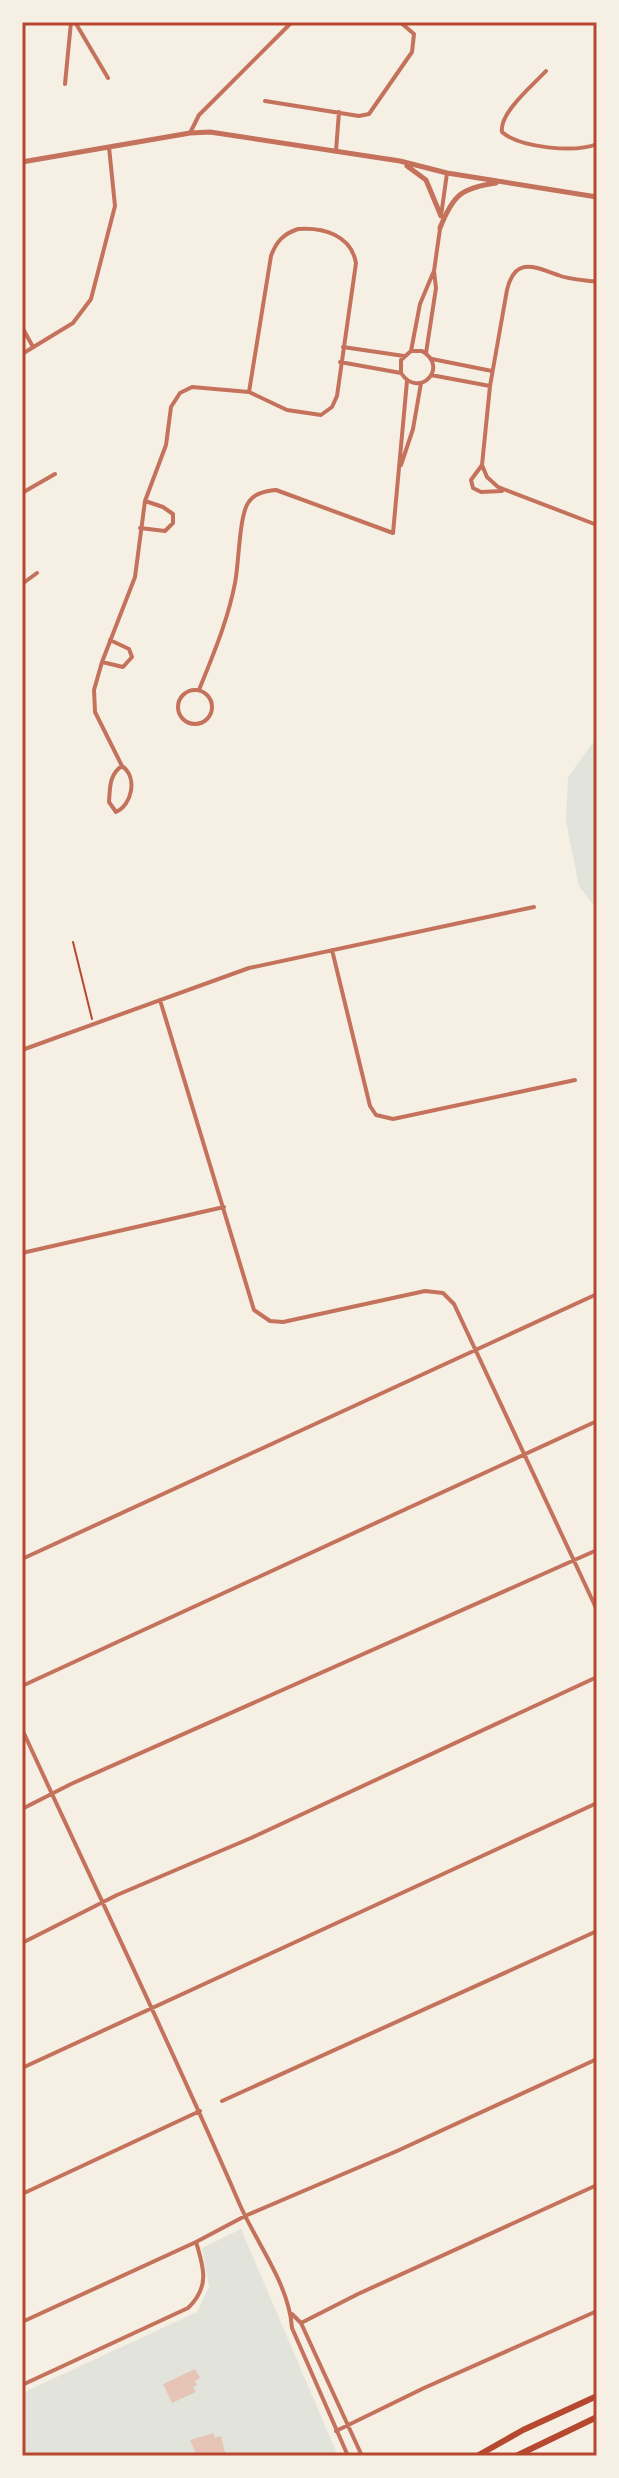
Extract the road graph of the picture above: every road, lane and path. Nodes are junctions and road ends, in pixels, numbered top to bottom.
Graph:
1 (73, 22) edge
2 (292, 22) edge
3 (400, 22) edge
4 (546, 71) dead end
5 (108, 78) dead end
6 (65, 84) dead end
7 (265, 101) dead end
8 (339, 112) junction
9 (190, 133) junction
10 (597, 144) edge
11 (109, 147) junction
12 (335, 153) junction
13 (400, 161) junction
14 (22, 162) edge
15 (447, 173) junction
16 (501, 182) junction
17 (597, 197) edge
18 (441, 216) junction
19 (440, 228) junction
20 (434, 271) junction
21 (597, 282) edge
22 (22, 327) edge
23 (33, 347) junction
24 (343, 347) junction
25 (411, 351) junction
26 (426, 353) junction
27 (22, 354) edge
28 (404, 356) junction
29 (431, 358) junction
30 (340, 362) junction
31 (492, 371) junction
32 (401, 373) junction
33 (431, 375) junction
34 (407, 381) junction
35 (421, 383) junction
36 (490, 386) junction
37 (249, 392) junction
38 (482, 465) junction
39 (400, 468) junction
40 (55, 474) dead end
41 (505, 491) junction
42 (22, 493) edge
43 (145, 501) junction
44 (597, 525) edge
45 (140, 528) junction
46 (37, 573) dead end
47 (22, 584) edge
48 (110, 640) junction
49 (102, 662) junction
50 (199, 690) junction
51 (122, 766) junction
52 (534, 907) dead end
53 (73, 942) dead end
54 (332, 950) junction
55 (160, 1000) junction
56 (94, 1024) junction
57 (22, 1050) edge
58 (575, 1080) dead end
59 (224, 1207) junction
60 (22, 1253) edge
61 (597, 1294) edge
62 (477, 1348) junction
63 (597, 1421) edge
64 (524, 1455) junction
65 (597, 1550) edge
66 (22, 1559) edge
67 (573, 1561) junction
68 (597, 1610) edge
69 (597, 1677) edge
70 (22, 1686) edge
71 (22, 1729) edge
72 (52, 1795) junction
73 (597, 1803) edge
74 (22, 1809) edge
75 (102, 1904) junction
76 (597, 1931) edge
77 (22, 1943) edge
78 (151, 2009) junction
79 (597, 2059) edge
80 (22, 2068) edge
81 (222, 2101) dead end
82 (200, 2111) junction
83 (597, 2185) edge
84 (22, 2194) edge
85 (245, 2216) junction
86 (196, 2242) junction
87 (597, 2311) edge
88 (291, 2312) junction
89 (22, 2322) edge
90 (301, 2323) junction
91 (22, 2385) edge
92 (597, 2396) edge
93 (597, 2417) edge
94 (348, 2425) junction
95 (336, 2431) junction
96 (348, 2456) edge
97 (362, 2456) edge
98 (477, 2456) edge
99 (516, 2456) edge

1 - 5 street
1 - 6 street
2 - 9 street
3 - 8 street
4 - 10 street
7 - 8 street
8 - 12 street
9 - 11 street
9 - 12 street
11 - 14 street
11 - 23 street
12 - 13 street
13 - 15 street
13 - 18 street
15 - 16 street
15 - 18 street
16 - 17 street
16 - 19 street
18 - 19 street
19 - 20 street
20 - 25 street
20 - 26 street
21 - 31 street
22 - 23 street
23 - 27 street
24 - 28 street
24 - 30 street
24 - 37 street
25 - 26 street
25 - 28 street
26 - 29 street
28 - 32 street
29 - 31 street
29 - 33 street
30 - 32 street
30 - 37 street
31 - 36 street
32 - 34 street
33 - 35 street
33 - 36 street
34 - 35 street
34 - 39 street
35 - 39 street
36 - 38 street
37 - 43 street
38 - 41 street
38 - 41 street
39 - 50 street
40 - 42 street
41 - 44 street
43 - 45 street
43 - 45 street
45 - 48 street
46 - 47 street
48 - 49 street
48 - 49 street
49 - 51 street
50 - 50 street
51 - 51 street
52 - 54 street
53 - 56 path
54 - 55 street
54 - 58 street
55 - 56 street
55 - 59 street
56 - 57 street
59 - 60 street
59 - 62 street
61 - 62 street
62 - 64 street
62 - 66 street
63 - 64 street
64 - 67 street
64 - 70 street
65 - 67 street
67 - 68 street
67 - 72 street
69 - 75 street
71 - 72 street
72 - 74 street
72 - 75 street
73 - 78 street
75 - 77 street
75 - 78 street
76 - 81 street
78 - 80 street
78 - 82 street
79 - 85 street
82 - 84 street
82 - 85 street
83 - 90 street
85 - 86 street
85 - 88 street
86 - 89 street
86 - 91 street
87 - 94 street
88 - 90 street
88 - 95 street
90 - 94 street
92 - 98 main road
93 - 99 main road
94 - 95 street
94 - 97 street
95 - 96 street

